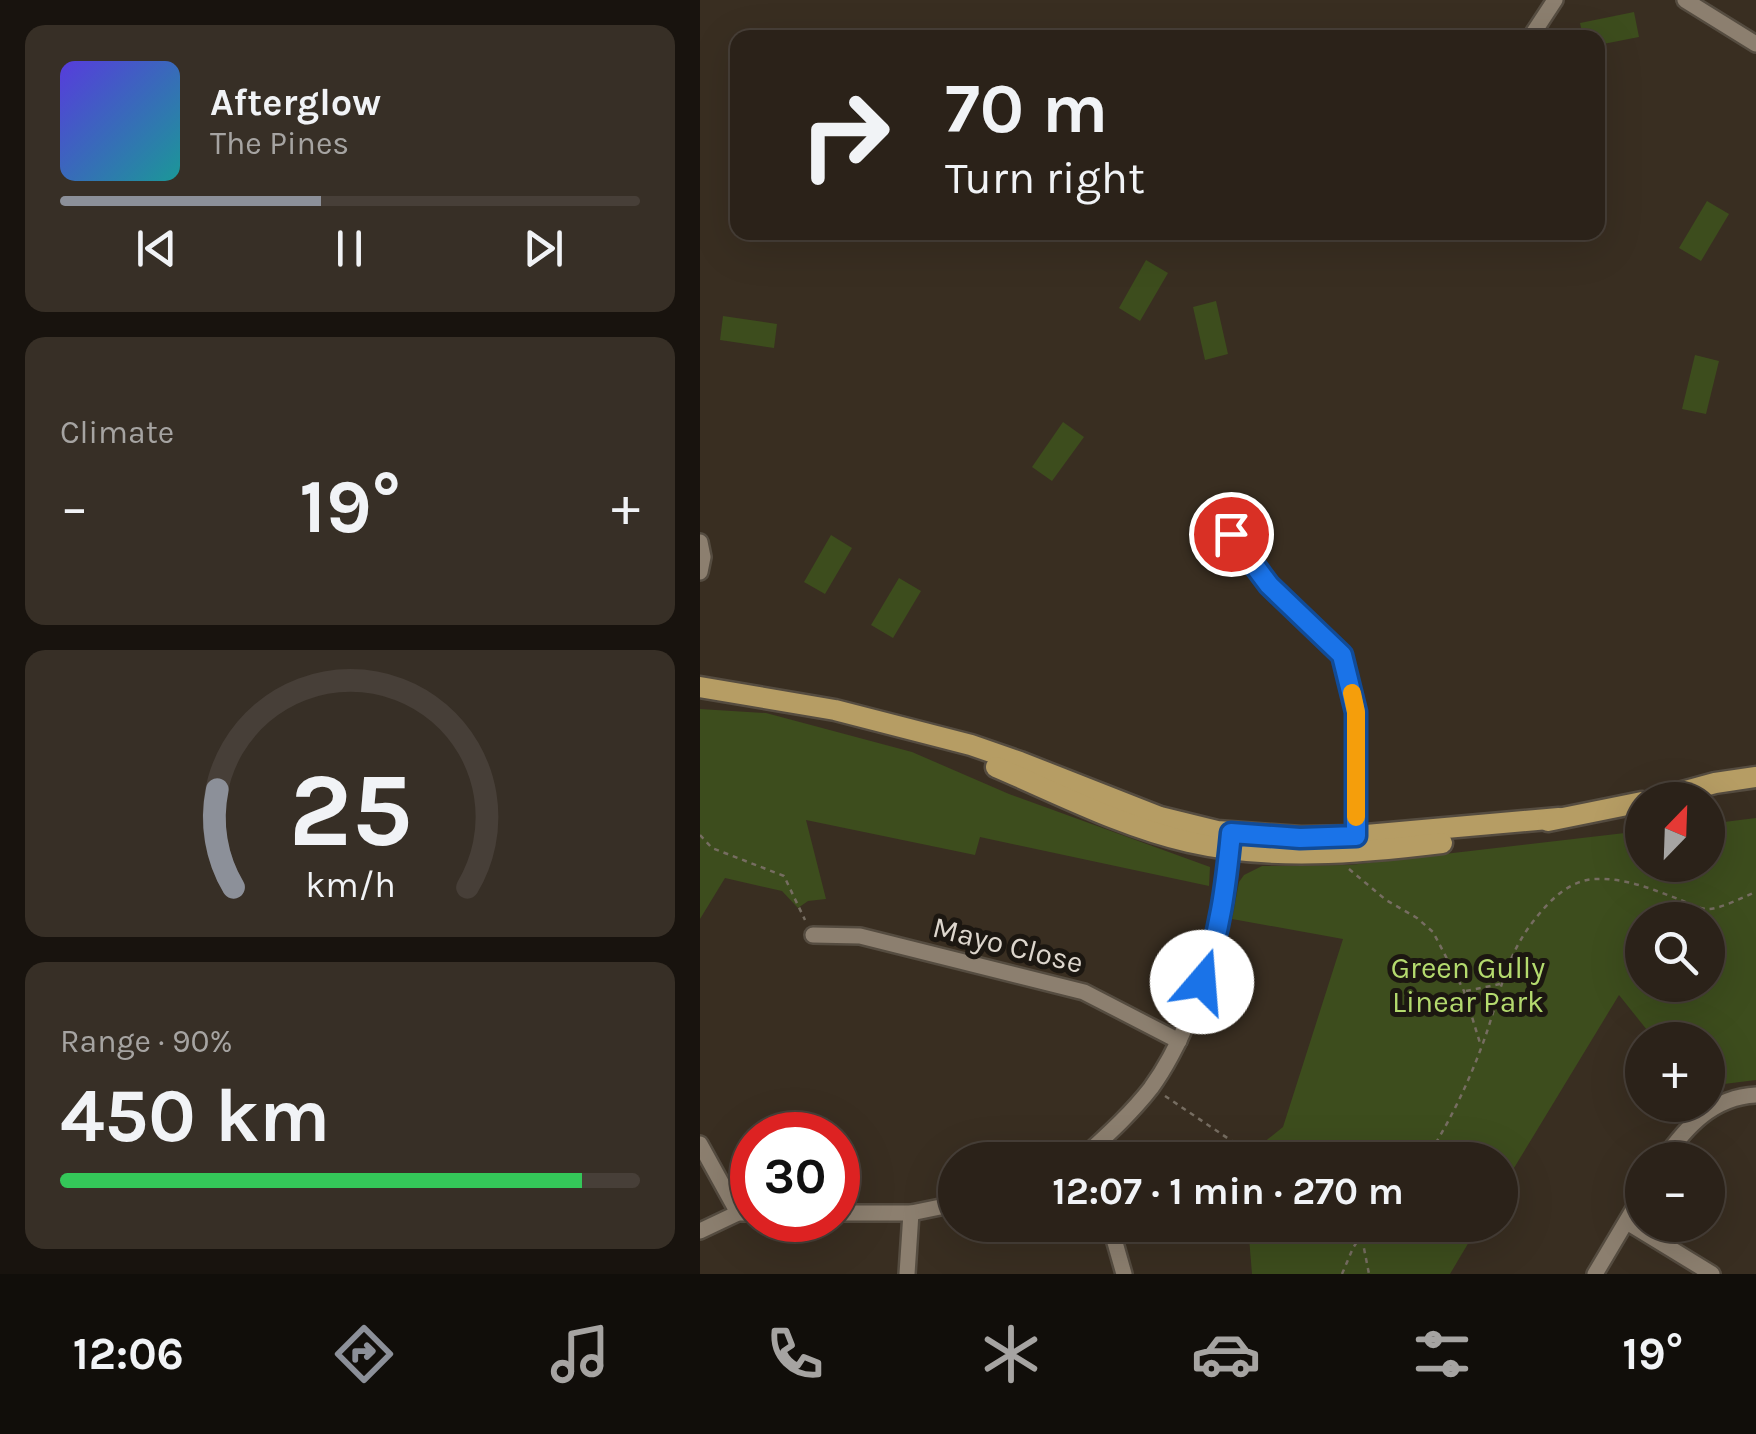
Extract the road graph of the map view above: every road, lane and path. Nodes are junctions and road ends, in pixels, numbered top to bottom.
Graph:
1 (1554, 0) edge
2 (1685, 0) edge
3 (1535, 30) edge
4 (1756, 44) edge
5 (1212, 509) dead end
6 (700, 542) edge
7 (700, 572) edge
8 (700, 686) edge
9 (754, 696) junction
10 (700, 697) edge
11 (1756, 777) edge
12 (1723, 782) edge
13 (1756, 791) edge
14 (1725, 794) edge
15 (1625, 805) edge
16 (700, 835) edge
17 (1230, 841) junction
18 (1352, 851) junction
19 (1756, 892) edge
20 (813, 935) joint
21 (1500, 984) junction
22 (1464, 991) junction
23 (1179, 1041) junction
24 (1482, 1048) junction
25 (1152, 1087) junction
26 (1756, 1095) edge
27 (1100, 1142) edge
28 (1233, 1142) edge
29 (1435, 1142) edge
30 (1678, 1142) edge
31 (700, 1144) edge
32 (730, 1189) edge
33 (938, 1207) edge
34 (911, 1212) junction
35 (860, 1213) edge
36 (730, 1219) edge
37 (1625, 1225) edge
38 (700, 1231) edge
39 (1115, 1242) edge
40 (1357, 1242) edge
41 (1363, 1242) edge
42 (1660, 1242) edge
43 (907, 1274) edge
44 (1124, 1274) edge
45 (1342, 1274) edge
46 (1370, 1274) edge
47 (1594, 1274) edge
48 (1712, 1274) edge

1 - 3 street
2 - 4 street
5 - 18 street
6 - 7 street
8 - 9 main road
9 - 10 main road
9 - 17 main road
11 - 12 main road
13 - 14 main road
15 - 18 main road
16 - 20 path
17 - 18 main road
17 - 23 street
18 - 22 path
19 - 21 path
20 - 23 street, Mayo Close
21 - 22 path
21 - 24 path
22 - 24 path
23 - 25 street
24 - 29 path
25 - 27 street
25 - 28 path
26 - 30 street
31 - 32 street
33 - 34 street
34 - 35 street
34 - 43 street
36 - 38 street
37 - 47 street
39 - 44 street
40 - 45 path
41 - 46 path
42 - 48 street

